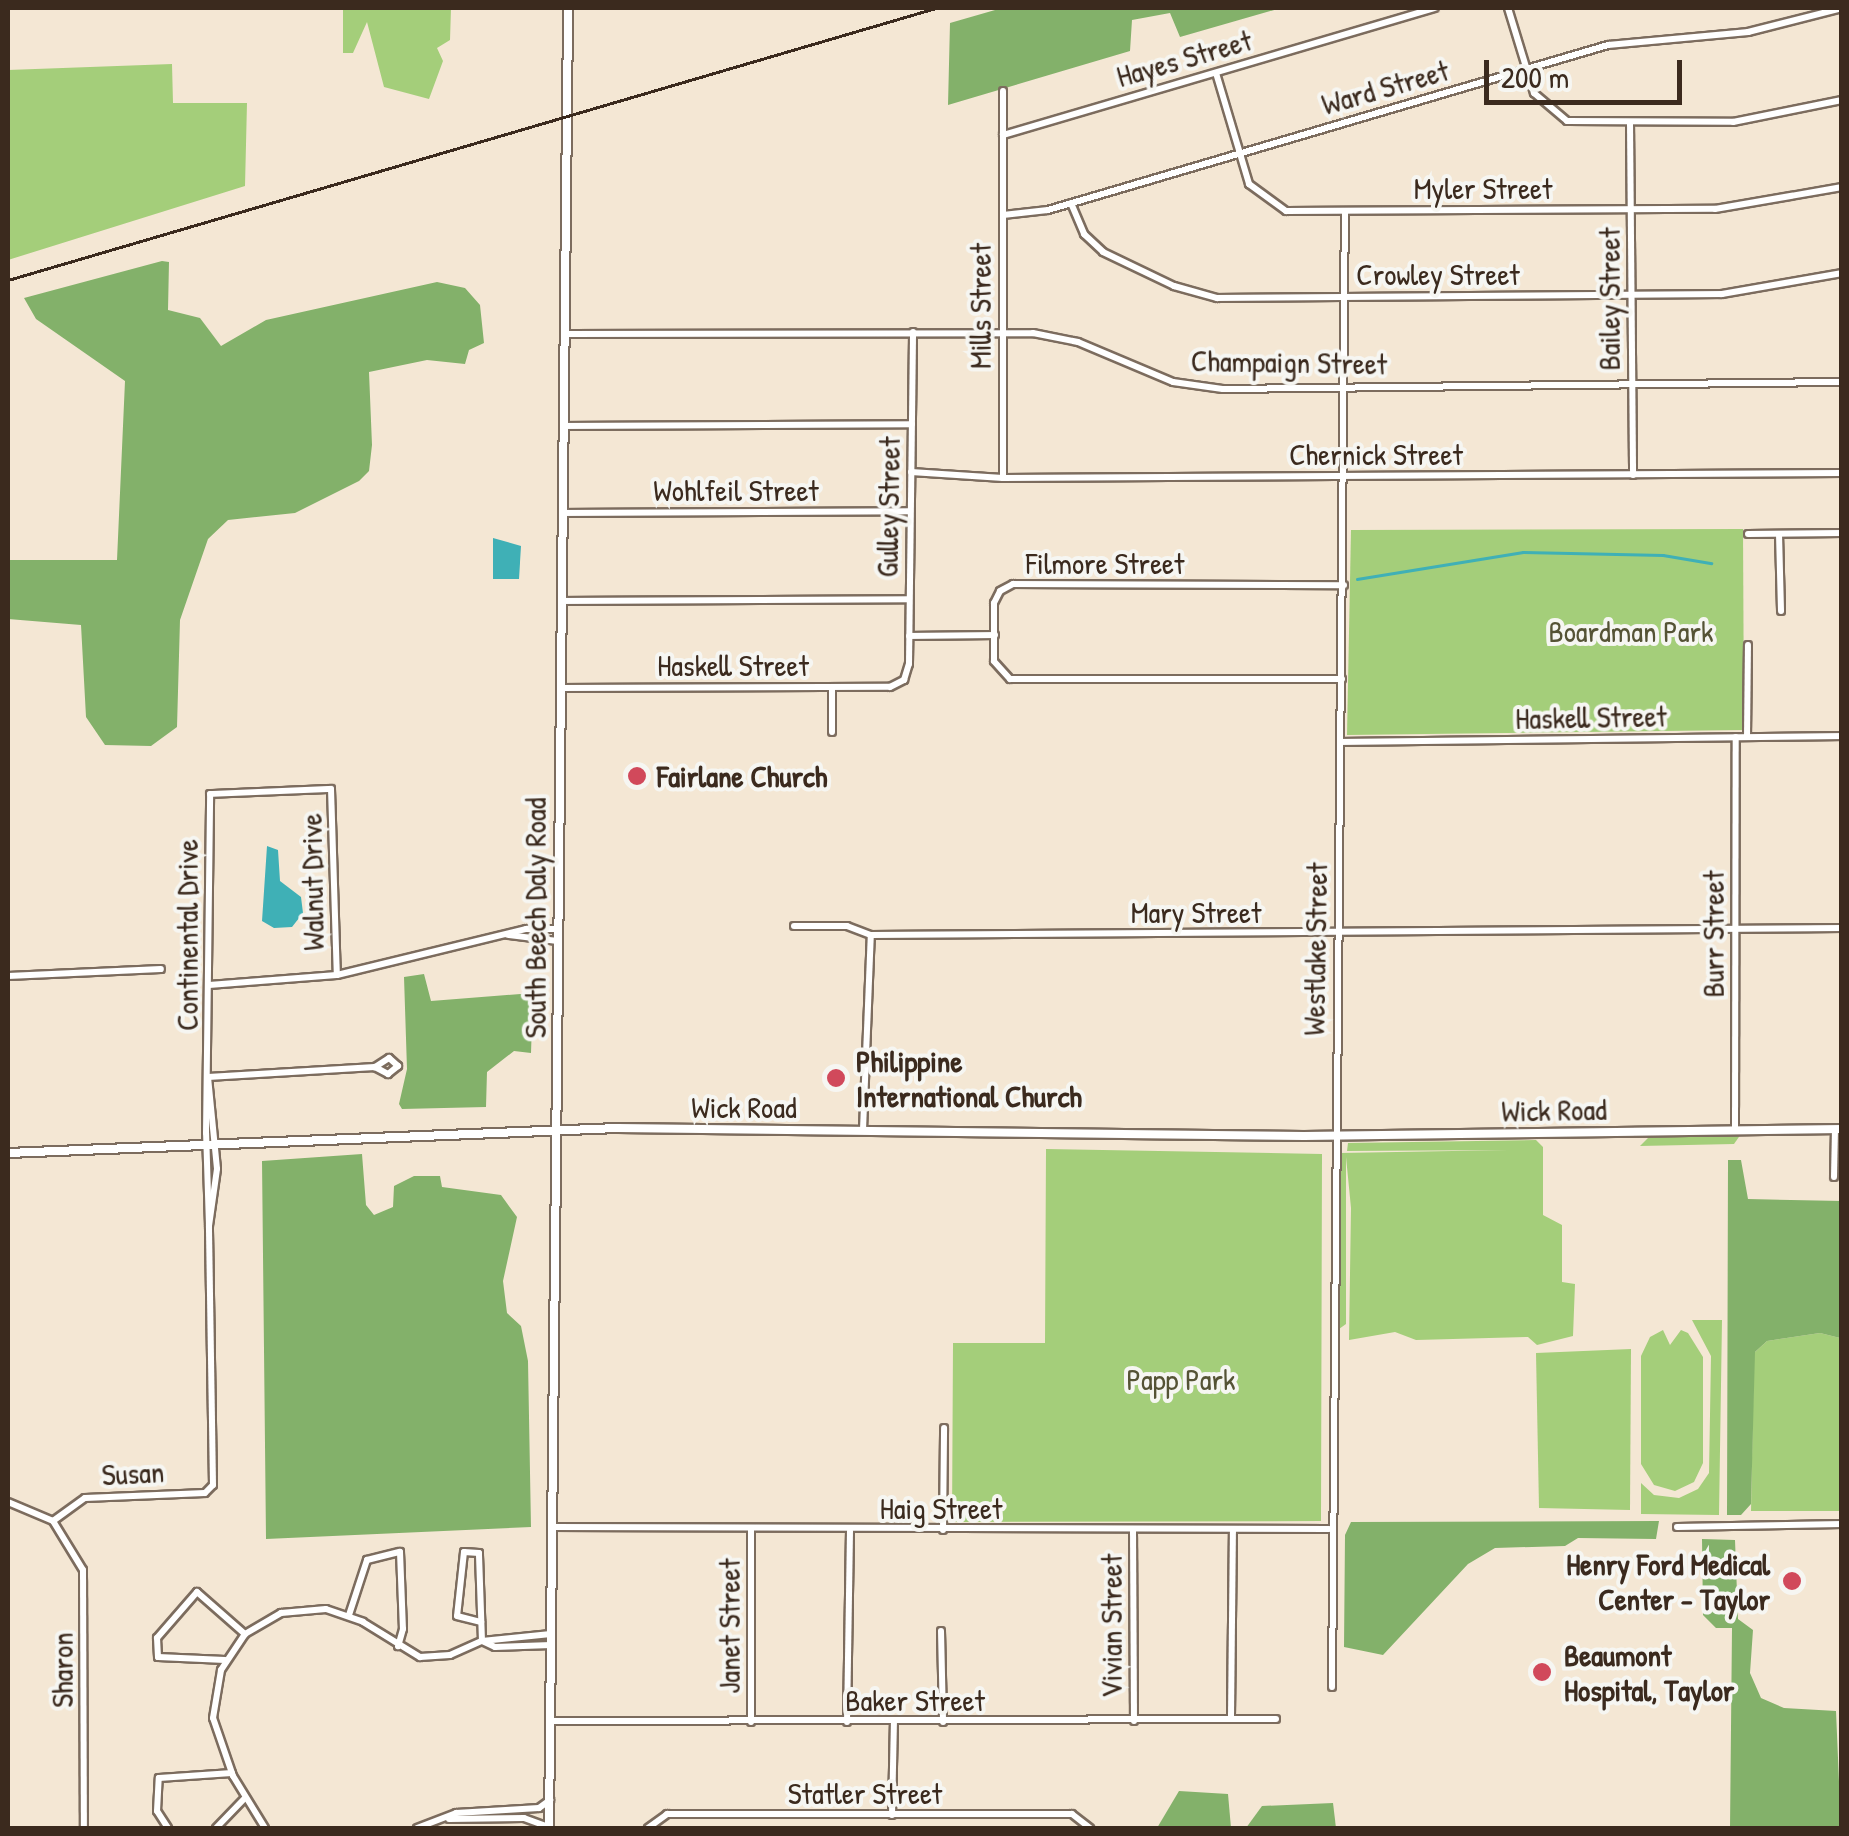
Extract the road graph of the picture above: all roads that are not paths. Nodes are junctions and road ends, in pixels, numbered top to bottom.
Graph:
1 (568, 8) edge
2 (1435, 8) edge
3 (1508, 8) edge
4 (1842, 8) edge
5 (1526, 68) junction
6 (1216, 72) junction
7 (1003, 91) dead end
8 (1842, 100) edge
9 (1630, 124) junction
10 (1003, 135) junction
11 (1239, 153) junction
12 (1842, 187) edge
13 (1071, 203) junction
14 (1630, 209) junction
15 (1345, 212) junction
16 (1002, 215) junction
17 (1842, 273) edge
18 (1631, 295) junction
19 (1346, 298) junction
20 (913, 332) junction
21 (1002, 332) junction
22 (564, 334) junction
23 (1842, 382) edge
24 (1632, 385) junction
25 (1346, 387) junction
26 (912, 424) junction
27 (564, 426) junction
28 (911, 472) junction
29 (1842, 474) edge
30 (1632, 475) junction
31 (1346, 477) junction
32 (1003, 478) junction
33 (910, 511) junction
34 (562, 514) junction
35 (1842, 533) edge
36 (1748, 534) dead end
37 (1780, 534) junction
38 (1344, 585) junction
39 (909, 598) junction
40 (561, 601) junction
41 (1781, 611) dead end
42 (995, 635) junction
43 (909, 636) junction
44 (1748, 645) dead end
45 (1342, 678) junction
46 (904, 680) joint
47 (832, 686) junction
48 (560, 688) junction
49 (832, 732) dead end
50 (1842, 736) edge
51 (1747, 737) junction
52 (1736, 738) junction
53 (1341, 742) junction
54 (210, 794) joint
55 (794, 926) dead end
56 (1842, 928) edge
57 (558, 929) junction
58 (1736, 930) junction
59 (502, 934) junction
60 (872, 934) junction
61 (1338, 934) junction
62 (558, 941) junction
63 (161, 969) dead end
64 (337, 975) junction
65 (8, 976) edge
66 (209, 985) junction
67 (375, 1067) dead end
68 (208, 1077) junction
69 (555, 1129) junction
70 (1838, 1129) edge
71 (863, 1130) junction
72 (1735, 1130) junction
73 (1334, 1136) junction
74 (217, 1143) junction
75 (206, 1144) junction
76 (8, 1152) edge
77 (1834, 1177) dead end
78 (209, 1226) junction
79 (944, 1428) dead end
80 (211, 1488) joint
81 (8, 1502) edge
82 (53, 1520) junction
83 (1842, 1524) edge
84 (552, 1527) junction
85 (1677, 1527) dead end
86 (1330, 1528) junction
87 (751, 1530) junction
88 (850, 1530) junction
89 (943, 1530) junction
90 (1133, 1530) junction
91 (1233, 1530) junction
92 (348, 1615) junction
93 (482, 1622) junction
94 (941, 1632) dead end
95 (245, 1634) junction
96 (552, 1634) junction
97 (482, 1641) junction
98 (552, 1645) junction
99 (398, 1646) junction
100 (226, 1660) junction
101 (1332, 1686) dead end
102 (1230, 1716) junction
103 (1276, 1719) dead end
104 (552, 1721) junction
105 (1134, 1721) junction
106 (751, 1722) junction
107 (847, 1722) junction
108 (894, 1722) junction
109 (943, 1722) junction
110 (232, 1772) junction
111 (246, 1798) junction
112 (550, 1800) junction
113 (892, 1815) junction
114 (442, 1819) junction
115 (1088, 1825) edge
116 (84, 1828) edge
117 (168, 1828) edge
118 (216, 1828) edge
119 (265, 1828) edge
120 (417, 1828) edge
121 (549, 1828) edge
122 (648, 1828) edge

1 - 22 street, South Beech Daly Road
2 - 6 street, Hayes Street
3 - 5 street
4 - 5 street, Ward Street
5 - 9 street
5 - 11 street, Ward Street
6 - 10 street, Hayes Street
6 - 11 street, Myler Street
7 - 10 street, Mills Street
8 - 9 street
9 - 14 street, Bailey Street
10 - 16 street, Mills Street
11 - 13 street, Ward Street
11 - 15 street, Myler Street
12 - 14 street, Myler Street
13 - 16 street, Ward Street
13 - 19 street, Crowley Street
14 - 15 street, Myler Street
14 - 18 street, Bailey Street
15 - 19 street, Westlake Street
16 - 21 street, Mills Street
17 - 18 street, Crowley Street
18 - 19 street, Crowley Street
18 - 24 street, Bailey Street
19 - 25 street, Westlake Street
20 - 21 street, Champaign Street
20 - 22 street, Champaign Street
20 - 26 street, Gulley Street
21 - 25 street, Champaign Street
21 - 32 street, Mills Street
22 - 27 street, South Beech Daly Road
23 - 24 street, Champaign Street
24 - 25 street, Champaign Street
24 - 30 street, Bailey Street
25 - 31 street, Westlake Street
26 - 27 street
26 - 28 street, Gulley Street
27 - 34 street, South Beech Daly Road
28 - 32 street, Chernick Street
28 - 33 street, Gulley Street
29 - 30 street, Chernick Street
30 - 31 street, Chernick Street
31 - 32 street, Chernick Street
31 - 38 street, Westlake Street
33 - 34 street, Wohlfeil Street
33 - 39 street, Gulley Street
34 - 40 street, South Beech Daly Road
35 - 37 street
36 - 37 street
37 - 41 street
38 - 42 street, Filmore Street
38 - 45 street, Westlake Street
39 - 40 street
39 - 43 street, Gulley Street
40 - 48 street, South Beech Daly Road
42 - 43 street
42 - 45 street
43 - 46 street, Gulley Street
44 - 51 street
45 - 53 street, Westlake Street
46 - 47 street, Haskell Street
47 - 48 street, Haskell Street
47 - 49 street
48 - 57 street, South Beech Daly Road
50 - 51 street, Haskell Street
51 - 52 street, Haskell Street
52 - 53 street, Haskell Street
52 - 58 street, Burr Street
53 - 61 street, Westlake Street
54 - 64 street, Walnut Drive
54 - 66 street, Continental Drive
55 - 60 street, Mary Street
56 - 58 street, Mary Street
57 - 59 street
57 - 62 street, South Beech Daly Road
58 - 61 street, Mary Street
58 - 72 street, Burr Street
59 - 62 street
59 - 64 street
60 - 61 street, Mary Street
60 - 71 street
61 - 73 street, Westlake Street
62 - 69 street, South Beech Daly Road
63 - 65 street
64 - 66 street
66 - 68 street, Continental Drive
67 - 68 street
68 - 74 street, Continental Drive
68 - 75 street, Continental Drive
69 - 71 street, Wick Road
69 - 74 street, Wick Road
69 - 84 street, South Beech Daly Road
70 - 72 street, Wick Road
70 - 77 street
71 - 73 street, Wick Road
72 - 73 street, Wick Road
73 - 86 street, Westlake Street
74 - 75 street, Wick Road
74 - 78 street, Continental Drive
75 - 76 street, Wick Road
75 - 78 street, Continental Drive
78 - 80 street, Continental Drive
79 - 89 street
80 - 82 street, Susan
81 - 82 street
82 - 116 street, Sharon
83 - 85 street
84 - 87 street, Haig Street
84 - 96 street, South Beech Daly Road
86 - 91 street, Haig Street
86 - 101 street, Westlake Street
87 - 88 street, Haig Street
87 - 106 street, Janet Street
88 - 89 street, Haig Street
88 - 107 street
89 - 90 street, Haig Street
90 - 91 street, Haig Street
90 - 105 street, Vivian Street
91 - 102 street
92 - 95 street
92 - 99 street
92 - 99 street
93 - 93 street
93 - 97 street
94 - 109 street
95 - 100 street
95 - 100 street
96 - 97 street
96 - 98 street, South Beech Daly Road
97 - 98 street
97 - 99 street
98 - 104 street, South Beech Daly Road
100 - 110 street
102 - 103 street, Baker Street
102 - 105 street, Baker Street
104 - 106 street, Baker Street
104 - 112 street, South Beech Daly Road
105 - 109 street, Baker Street
106 - 107 street, Baker Street
107 - 108 street, Baker Street
108 - 109 street, Baker Street
108 - 113 street
110 - 111 street
110 - 117 street
111 - 118 street
111 - 119 street
112 - 114 street
112 - 121 street, South Beech Daly Road
113 - 115 street, Statler Street
113 - 122 street, Statler Street
114 - 120 street
114 - 121 street

